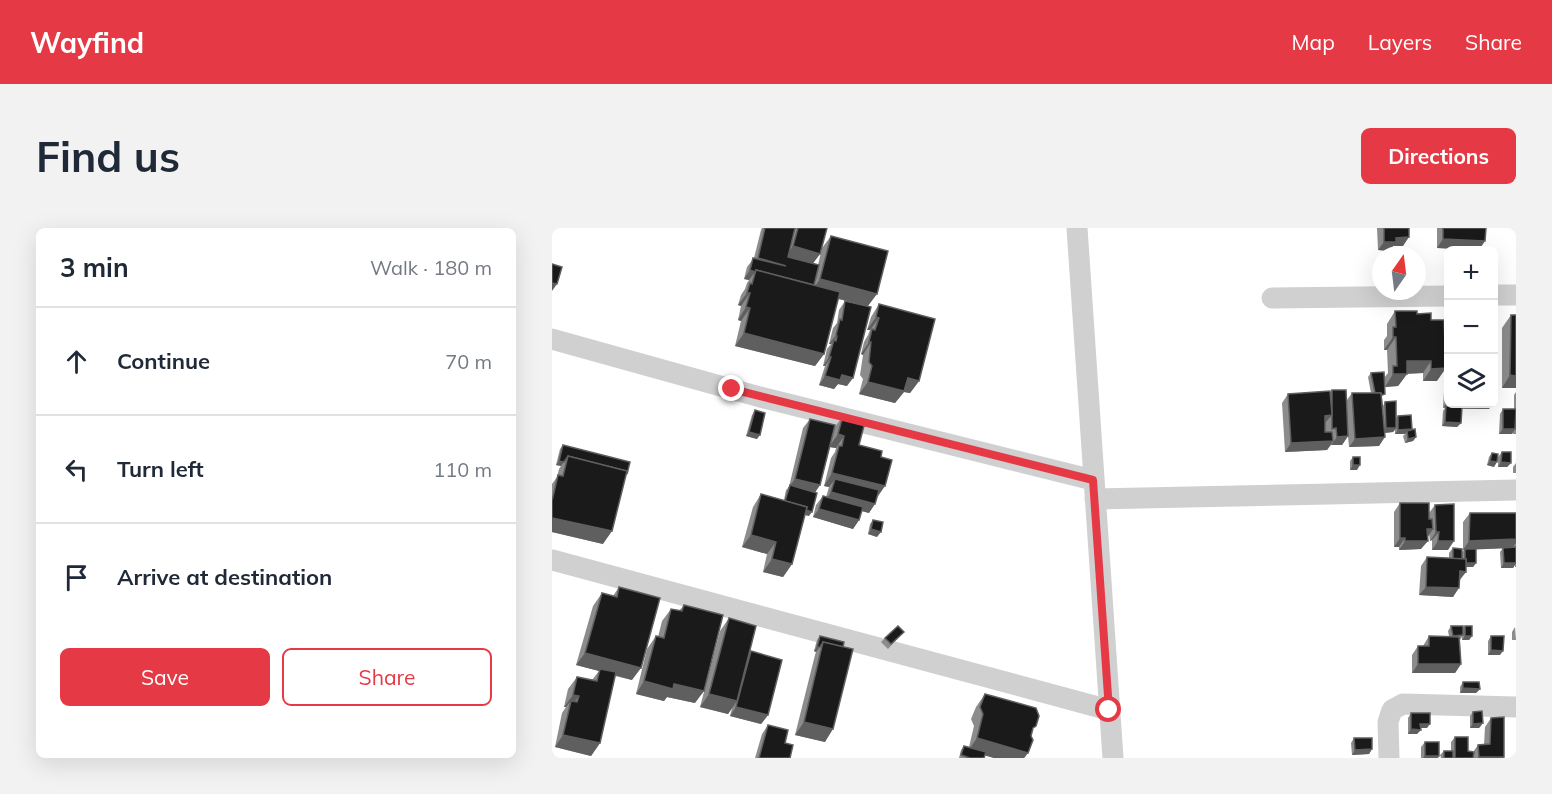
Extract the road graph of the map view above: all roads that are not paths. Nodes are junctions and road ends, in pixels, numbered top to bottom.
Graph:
1 (1077, 228) edge
2 (1516, 294) edge
3 (1498, 295) edge
4 (1444, 296) edge
5 (1272, 298) dead end
6 (552, 339) edge
7 (1094, 489) junction
8 (1516, 490) edge
9 (552, 560) edge
10 (1516, 707) edge
11 (1109, 710) junction
12 (1113, 758) edge
13 (1389, 758) edge

1 - 7 street
2 - 3 street
4 - 5 street
6 - 7 street
7 - 8 street
7 - 11 street
9 - 11 street
10 - 13 street
11 - 12 street

